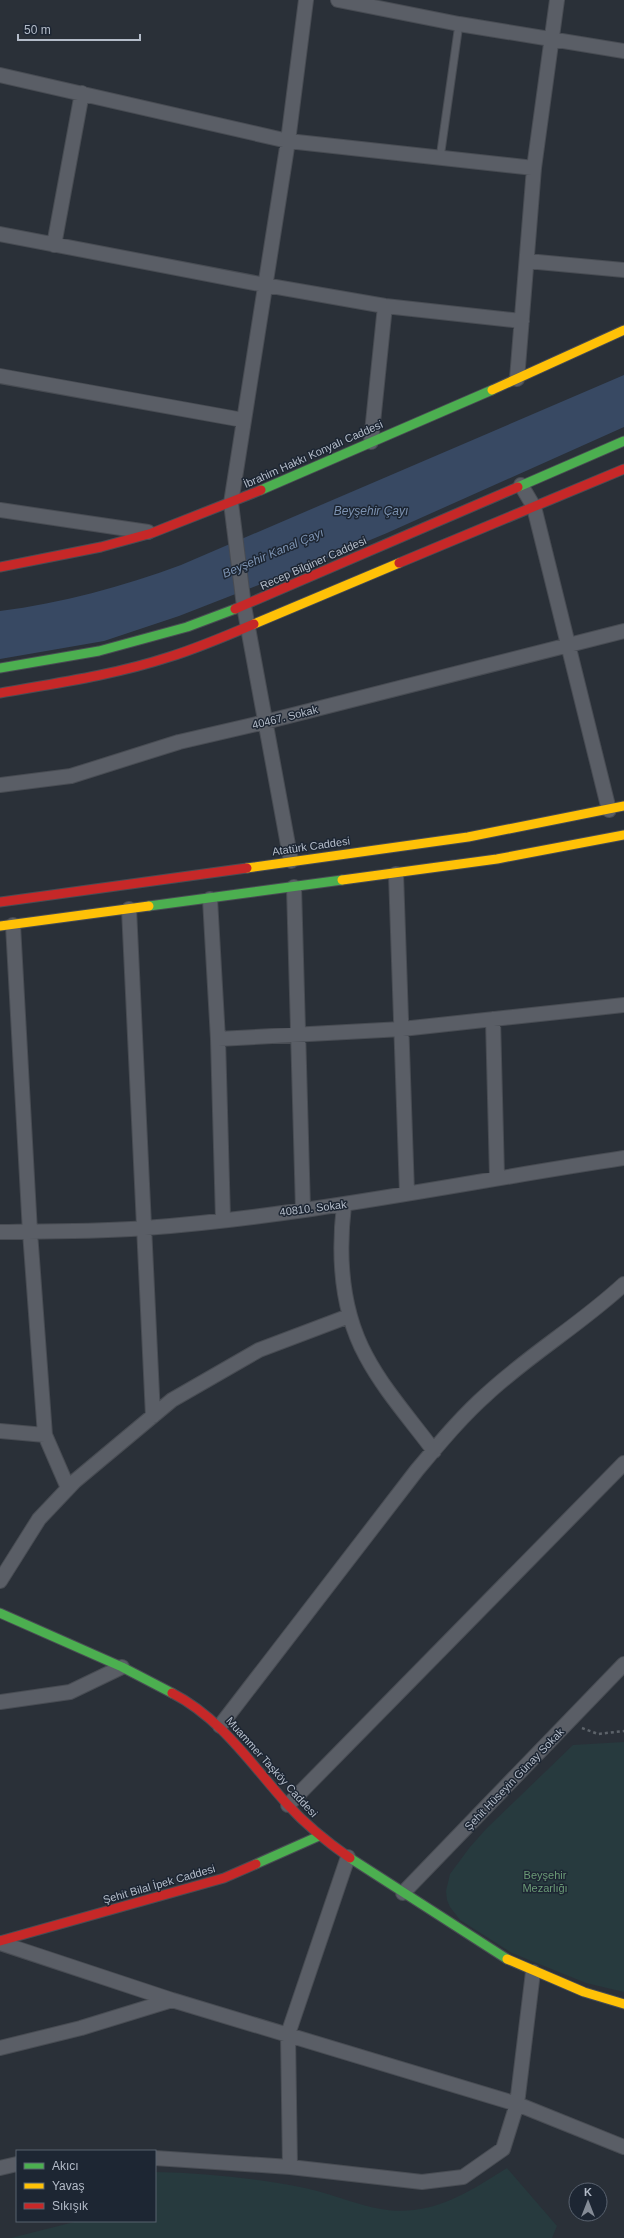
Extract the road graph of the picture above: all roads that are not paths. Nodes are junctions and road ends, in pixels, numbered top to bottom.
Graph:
1 (306, 0) edge
2 (338, 0) edge
3 (557, 0) edge
4 (353, 2) edge
5 (459, 24) junction
6 (551, 40) junction
7 (624, 51) edge
8 (0, 75) edge
9 (82, 94) junction
10 (288, 141) junction
11 (440, 158) junction
12 (534, 168) junction
13 (0, 234) edge
14 (54, 245) junction
15 (527, 262) junction
16 (624, 270) edge
17 (265, 285) junction
18 (385, 306) junction
19 (522, 321) junction
20 (624, 330) edge
21 (0, 376) edge
22 (517, 379) junction
23 (243, 420) junction
24 (624, 441) edge
25 (371, 442) junction
26 (624, 469) edge
27 (521, 486) junction
28 (231, 503) junction
29 (534, 507) junction
30 (0, 510) edge
31 (152, 533) junction
32 (0, 567) edge
33 (244, 606) junction
34 (248, 627) junction
35 (624, 631) edge
36 (569, 645) junction
37 (0, 668) edge
38 (0, 693) edge
39 (265, 722) junction
40 (0, 785) edge
41 (624, 806) edge
42 (609, 810) junction
43 (624, 835) edge
44 (291, 861) junction
45 (396, 874) junction
46 (294, 887) junction
47 (210, 899) junction
48 (0, 902) edge
49 (129, 909) junction
50 (6, 926) edge
51 (624, 1005) edge
52 (493, 1019) junction
53 (402, 1029) junction
54 (298, 1035) junction
55 (218, 1039) junction
56 (624, 1158) edge
57 (497, 1177) junction
58 (407, 1193) junction
59 (344, 1205) junction
60 (303, 1210) junction
61 (223, 1219) junction
62 (145, 1228) junction
63 (0, 1232) edge
64 (30, 1232) junction
65 (624, 1284) edge
66 (349, 1316) junction
67 (153, 1416) junction
68 (0, 1431) edge
69 (45, 1435) junction
70 (434, 1450) junction
71 (624, 1463) edge
72 (68, 1488) junction
73 (0, 1581) edge
74 (0, 1613) edge
75 (624, 1664) edge
76 (122, 1667) junction
77 (0, 1702) edge
78 (220, 1726) junction
79 (288, 1805) junction
80 (319, 1836) junction
81 (348, 1857) junction
82 (403, 1893) junction
83 (0, 1942) edge
84 (533, 1972) junction
85 (172, 2000) junction
86 (624, 2004) edge
87 (288, 2034) junction
88 (0, 2048) edge
89 (517, 2104) junction
90 (624, 2146) edge
91 (156, 2158) edge
92 (16, 2164) edge
93 (290, 2167) junction
94 (0, 2168) edge

1 - 10 street
2 - 4 street
3 - 6 street
4 - 5 street
5 - 6 street
5 - 11 lane
6 - 7 street
6 - 12 street
8 - 9 street
9 - 10 street
9 - 14 street
10 - 11 street
10 - 17 street
11 - 12 street
12 - 15 street
13 - 14 street
14 - 17 street
15 - 16 street
15 - 19 street
17 - 18 street
17 - 23 street
18 - 19 street
18 - 25 street
19 - 22 street
20 - 22 street, İbrahim Hakkı Konyalı Caddesi
21 - 23 street
22 - 25 street, İbrahim Hakkı Konyalı Caddesi
23 - 28 street
24 - 27 street, Recep Bilginer Caddesi
25 - 28 street, İbrahim Hakkı Konyalı Caddesi
26 - 29 street
27 - 29 street
27 - 33 street, Recep Bilginer Caddesi
28 - 31 street, İbrahim Hakkı Konyalı Caddesi
28 - 33 street
29 - 34 street
29 - 36 street
30 - 31 street
31 - 32 street, İbrahim Hakkı Konyalı Caddesi
33 - 34 street
33 - 37 street, Recep Bilginer Caddesi
34 - 38 street
34 - 39 street
35 - 36 street, 40467. Sokak
36 - 39 street, 40467. Sokak
36 - 42 street
39 - 40 street, 40467. Sokak
39 - 44 street
41 - 42 street, Atatürk Caddesi
42 - 44 street, Atatürk Caddesi
43 - 45 street
44 - 48 street, Atatürk Caddesi
45 - 46 street
45 - 53 street
46 - 47 street
46 - 54 street
47 - 49 street
47 - 55 street
49 - 50 street
49 - 62 street
50 - 64 street
51 - 52 street
52 - 53 street
52 - 57 street
53 - 54 street
53 - 58 street
54 - 55 street
54 - 60 street
55 - 61 street
56 - 57 street, 40810. Sokak
57 - 58 street, 40810. Sokak
58 - 59 street, 40810. Sokak
59 - 60 street, 40810. Sokak
59 - 66 street
60 - 61 street, 40810. Sokak
61 - 62 street, 40810. Sokak
62 - 64 street, 40810. Sokak
62 - 67 street
63 - 64 street, 40810. Sokak
64 - 69 street
65 - 70 street
66 - 67 street
66 - 70 street
67 - 72 street
68 - 69 street
69 - 72 street
70 - 78 street
71 - 79 street
72 - 73 street
74 - 76 street, Muammer Taşköy Caddesi
75 - 82 street, Şehit Hüseyin Günay Sokak
76 - 77 street
76 - 78 street, Muammer Taşköy Caddesi
78 - 79 street, Muammer Taşköy Caddesi
79 - 80 street, Muammer Taşköy Caddesi
80 - 81 street, Muammer Taşköy Caddesi
80 - 83 street, Şehit Bilal İpek Caddesi
81 - 82 street, Muammer Taşköy Caddesi
81 - 87 street
82 - 84 street, Muammer Taşköy Caddesi
83 - 85 street
84 - 86 street, Muammer Taşköy Caddesi
84 - 89 street
85 - 87 street
85 - 88 street
87 - 89 street
87 - 93 street
89 - 90 street
89 - 93 street
91 - 93 street
92 - 94 street

